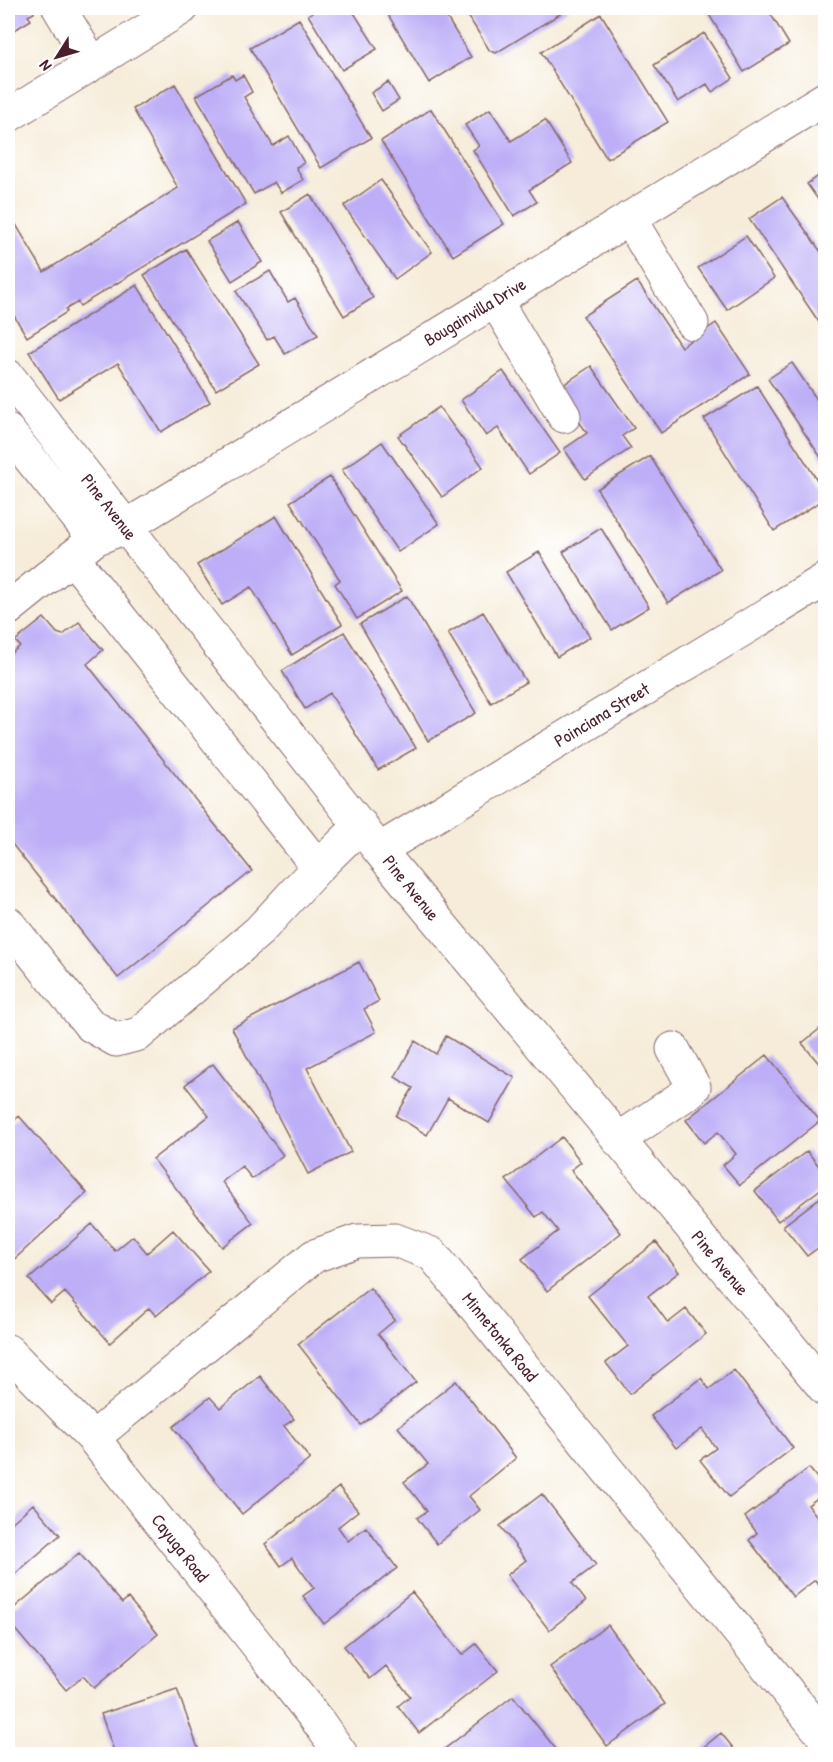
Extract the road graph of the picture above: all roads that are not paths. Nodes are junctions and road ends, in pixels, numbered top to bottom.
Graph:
1 (59, 8) edge
2 (182, 8) edge
3 (92, 63) junction
4 (825, 98) edge
5 (8, 116) edge
6 (629, 218) junction
7 (495, 300) junction
8 (692, 323) dead end
9 (8, 376) edge
10 (564, 416) dead end
11 (8, 430) edge
12 (125, 527) junction
13 (83, 548) junction
14 (825, 579) edge
15 (8, 609) edge
16 (370, 838) junction
17 (318, 867) junction
18 (8, 923) edge
19 (673, 1049) dead end
20 (618, 1140) junction
21 (8, 1351) edge
22 (825, 1390) edge
23 (93, 1437) junction
24 (825, 1739) edge
25 (341, 1755) edge

1 - 3 street
2 - 3 street
3 - 5 street
4 - 6 street, Bougainvilla Drive
6 - 7 street, Bougainvilla Drive
6 - 8 street
7 - 10 street
7 - 12 street, Bougainvilla Drive
9 - 12 street, Pine Avenue
11 - 13 street
12 - 13 street, Bougainvilla Drive
12 - 16 street, Pine Avenue
13 - 15 street, Bougainvilla Drive
13 - 17 street
14 - 16 street, Poinciana Street
16 - 17 street, Poinciana Street
16 - 20 street, Pine Avenue
17 - 18 street, Poinciana Street
19 - 20 street
20 - 22 street, Pine Avenue
21 - 23 street, Cayuga Road
23 - 24 street, Minnetonka Road
23 - 25 street, Cayuga Road

